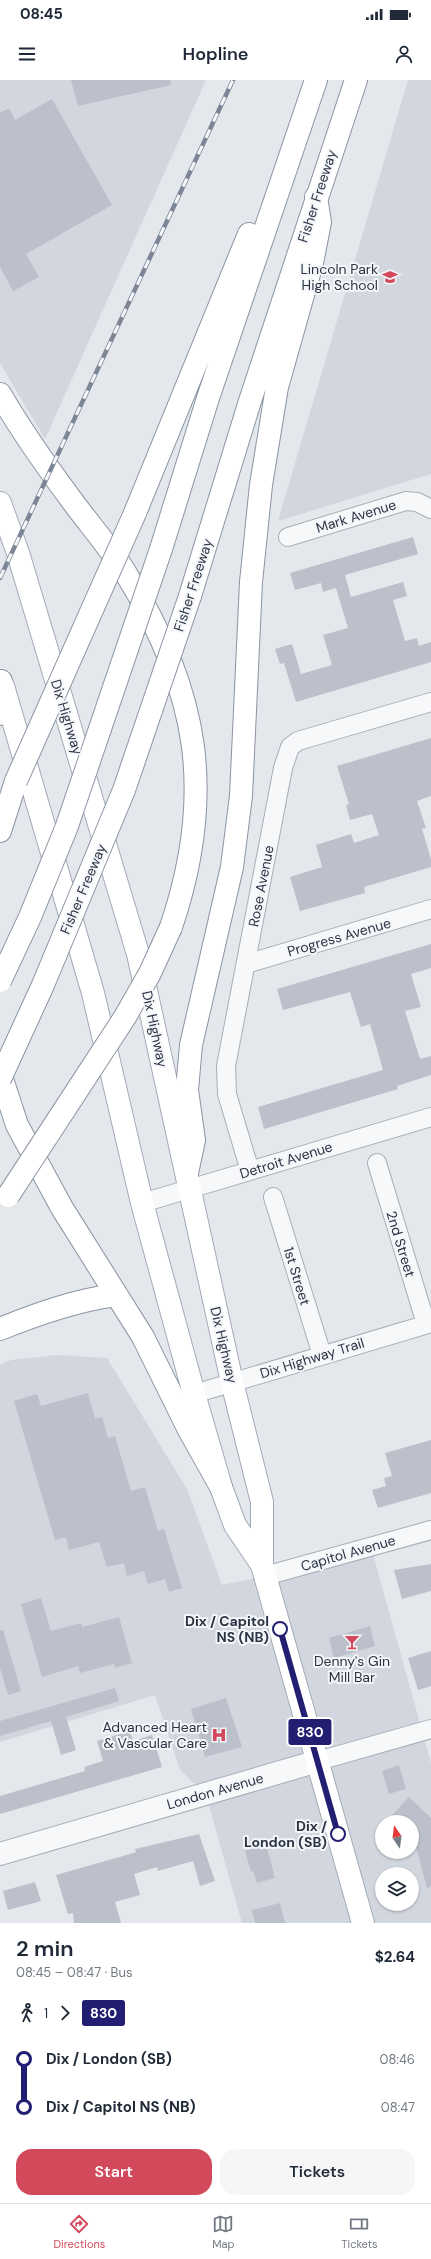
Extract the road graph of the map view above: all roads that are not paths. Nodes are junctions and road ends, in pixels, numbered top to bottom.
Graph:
1 (316, 80) edge
2 (356, 80) edge
3 (286, 169) junction
4 (316, 197) junction
5 (0, 394) edge
6 (0, 502) edge
7 (428, 507) edge
8 (288, 536) dead end
9 (1, 679) edge
10 (431, 702) edge
11 (0, 714) edge
12 (0, 831) edge
13 (431, 909) edge
14 (246, 964) junction
15 (0, 981) edge
16 (0, 1074) edge
17 (0, 1079) edge
18 (431, 1117) edge
19 (378, 1163) dead end
20 (250, 1171) junction
21 (189, 1181) junction
22 (273, 1197) dead end
23 (4, 1202) edge
24 (142, 1203) junction
25 (116, 1295) junction
26 (429, 1324) edge
27 (0, 1329) edge
28 (322, 1355) junction
29 (232, 1382) junction
30 (194, 1394) junction
31 (221, 1487) junction
32 (431, 1530) edge
33 (264, 1571) junction
34 (431, 1729) edge
35 (318, 1761) junction
36 (0, 1854) edge
37 (363, 1923) edge

1 - 3 main road
2 - 4 main road, Fisher Freeway
3 - 12 main road, bridge
3 - 15 main road, bridge
4 - 17 main road, Fisher Freeway, bridge
4 - 21 main road
5 - 23 main road, bridge
6 - 21 main road, Dix Highway
7 - 8 street, Mark Avenue
9 - 11 main road
9 - 24 main road, Dix Highway
10 - 14 street, Rose Avenue
13 - 14 street, Progress Avenue
14 - 20 street, Rose Avenue
16 - 25 main road
18 - 20 street, Detroit Avenue
19 - 26 street, 2nd Street
20 - 21 street, Detroit Avenue
21 - 24 street, Detroit Avenue
21 - 29 main road, Dix Highway
22 - 28 street, 1st Street
24 - 30 main road, Dix Highway
25 - 27 main road
25 - 31 main road
26 - 28 street, Dix Highway Trail
28 - 29 street, Dix Highway Trail
29 - 30 street, Dix Highway Trail
29 - 33 main road, Dix Highway
30 - 31 main road, Dix Highway
31 - 33 main road, Dix Highway
32 - 33 street, Capitol Avenue
33 - 35 main road, Dix Highway
34 - 35 street, London Avenue
35 - 36 street, London Avenue
35 - 37 main road, Dix Highway

